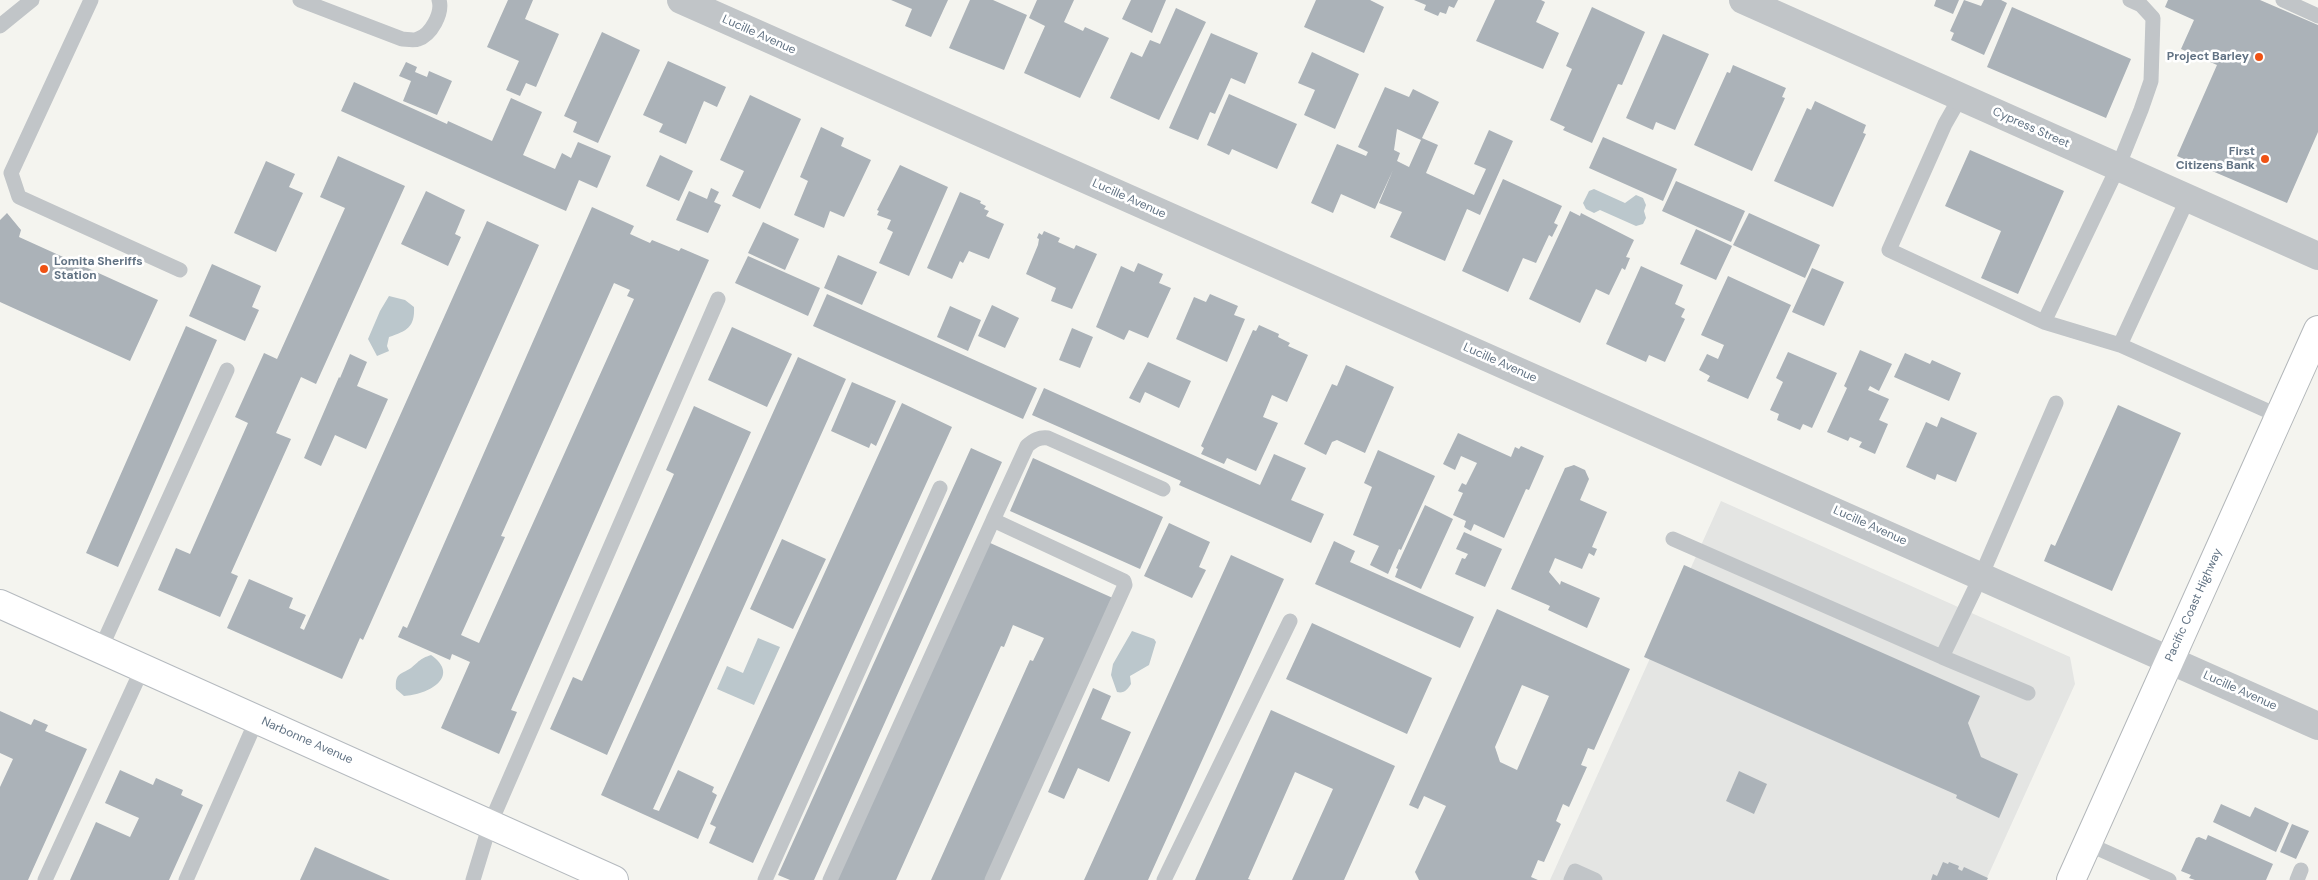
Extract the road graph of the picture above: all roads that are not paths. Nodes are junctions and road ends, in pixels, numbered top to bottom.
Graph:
1 (32, 0) edge
2 (91, 0) edge
3 (300, 0) edge
4 (439, 0) edge
5 (681, 0) edge
6 (1743, 0) edge
7 (2130, 0) edge
8 (2283, 0) edge
9 (2318, 16) edge
10 (0, 26) edge
11 (1961, 96) junction
12 (2118, 167) junction
13 (2188, 198) junction
14 (2318, 256) edge
15 (180, 270) dead end
16 (718, 299) dead end
17 (2044, 322) junction
18 (2318, 330) edge
19 (2120, 345) junction
20 (2312, 360) edge
21 (227, 370) dead end
22 (2056, 403) dead end
23 (2279, 416) junction
24 (940, 488) dead end
25 (1164, 489) dead end
26 (993, 520) junction
27 (1672, 539) dead end
28 (1981, 576) junction
29 (0, 604) edge
30 (1290, 621) dead end
31 (101, 648) junction
32 (1942, 657) junction
33 (2169, 659) junction
34 (143, 667) junction
35 (2028, 694) dead end
36 (257, 719) junction
37 (2318, 726) edge
38 (490, 824) junction
39 (2088, 844) junction
40 (45, 880) edge
41 (186, 880) edge
42 (473, 880) edge
43 (614, 880) edge
44 (765, 880) edge
45 (830, 880) edge
46 (992, 880) edge
47 (1164, 880) edge
48 (1571, 880) edge
49 (1595, 880) edge
50 (2071, 880) edge
51 (2169, 880) edge

1 - 10 lane
2 - 15 lane
3 - 4 lane
5 - 28 street, Lucille Avenue
6 - 11 street, Cypress Street
7 - 12 lane
8 - 9 lane
11 - 12 street, Cypress Street
11 - 17 lane
12 - 13 street, Cypress Street
12 - 17 lane
13 - 14 street, Cypress Street
13 - 19 lane
16 - 38 lane
17 - 19 lane
18 - 20 main road, Pacific Coast Highway
19 - 23 lane
20 - 23 main road, Pacific Coast Highway
21 - 31 lane
22 - 28 lane
23 - 33 main road, Pacific Coast Highway
24 - 44 lane
25 - 26 lane
26 - 45 lane
26 - 46 lane
27 - 32 lane
28 - 32 lane
28 - 33 street, Lucille Avenue
29 - 31 main road, Narbonne Avenue
30 - 47 lane
31 - 34 main road, Narbonne Avenue
32 - 35 lane
33 - 37 street, Lucille Avenue
33 - 39 main road, Pacific Coast Highway
34 - 36 main road, Narbonne Avenue
34 - 40 lane
36 - 38 main road, Narbonne Avenue
36 - 41 lane
38 - 42 lane
38 - 43 main road, Narbonne Avenue
39 - 50 main road, Pacific Coast Highway
39 - 51 lane
48 - 49 lane

